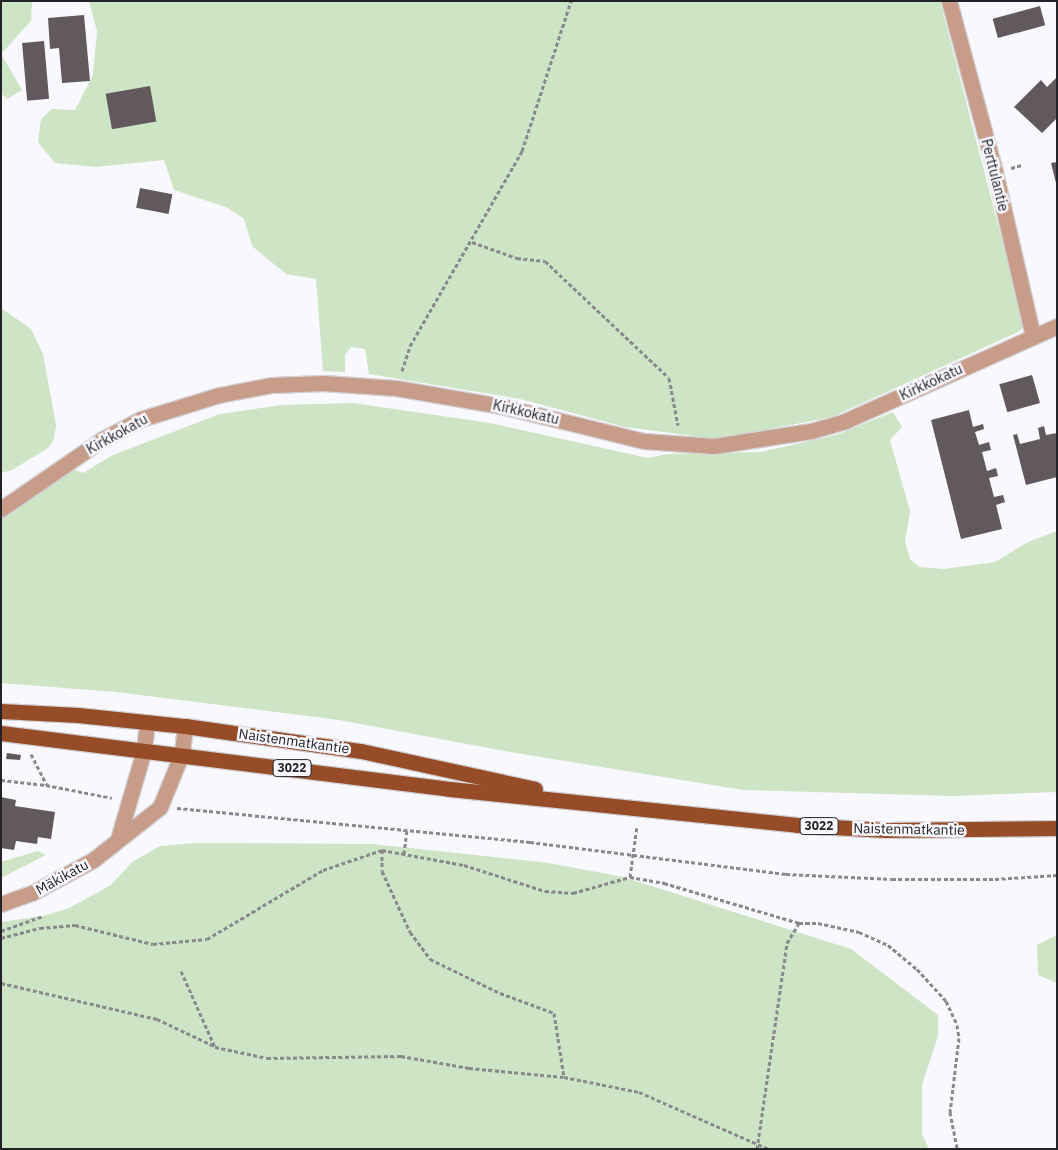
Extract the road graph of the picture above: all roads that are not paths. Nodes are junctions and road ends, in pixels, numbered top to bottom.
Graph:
1 (951, 8) edge
2 (1057, 326) edge
3 (1033, 336) junction
4 (1, 509) edge
5 (1, 711) edge
6 (147, 722) junction
7 (185, 726) junction
8 (1, 733) edge
9 (144, 750) junction
10 (182, 753) junction
11 (583, 800) junction
12 (1057, 828) edge
13 (118, 839) junction
14 (1, 904) edge

1 - 3 street, Perttulantie
2 - 3 street, Kirkkokatu
3 - 4 street, Kirkkokatu
5 - 6 main road, Naistenmatkantie / 3022
6 - 7 main road, Naistenmatkantie / 3022
6 - 9 street
7 - 10 street
7 - 11 main road, Naistenmatkantie / 3022
8 - 9 main road, Naistenmatkantie / 3022
9 - 10 main road, Naistenmatkantie / 3022
9 - 13 street
10 - 11 main road, Naistenmatkantie / 3022
10 - 13 street, Mäkikatu
11 - 12 main road, Naistenmatkantie / 3022
13 - 14 street, Mäkikatu

